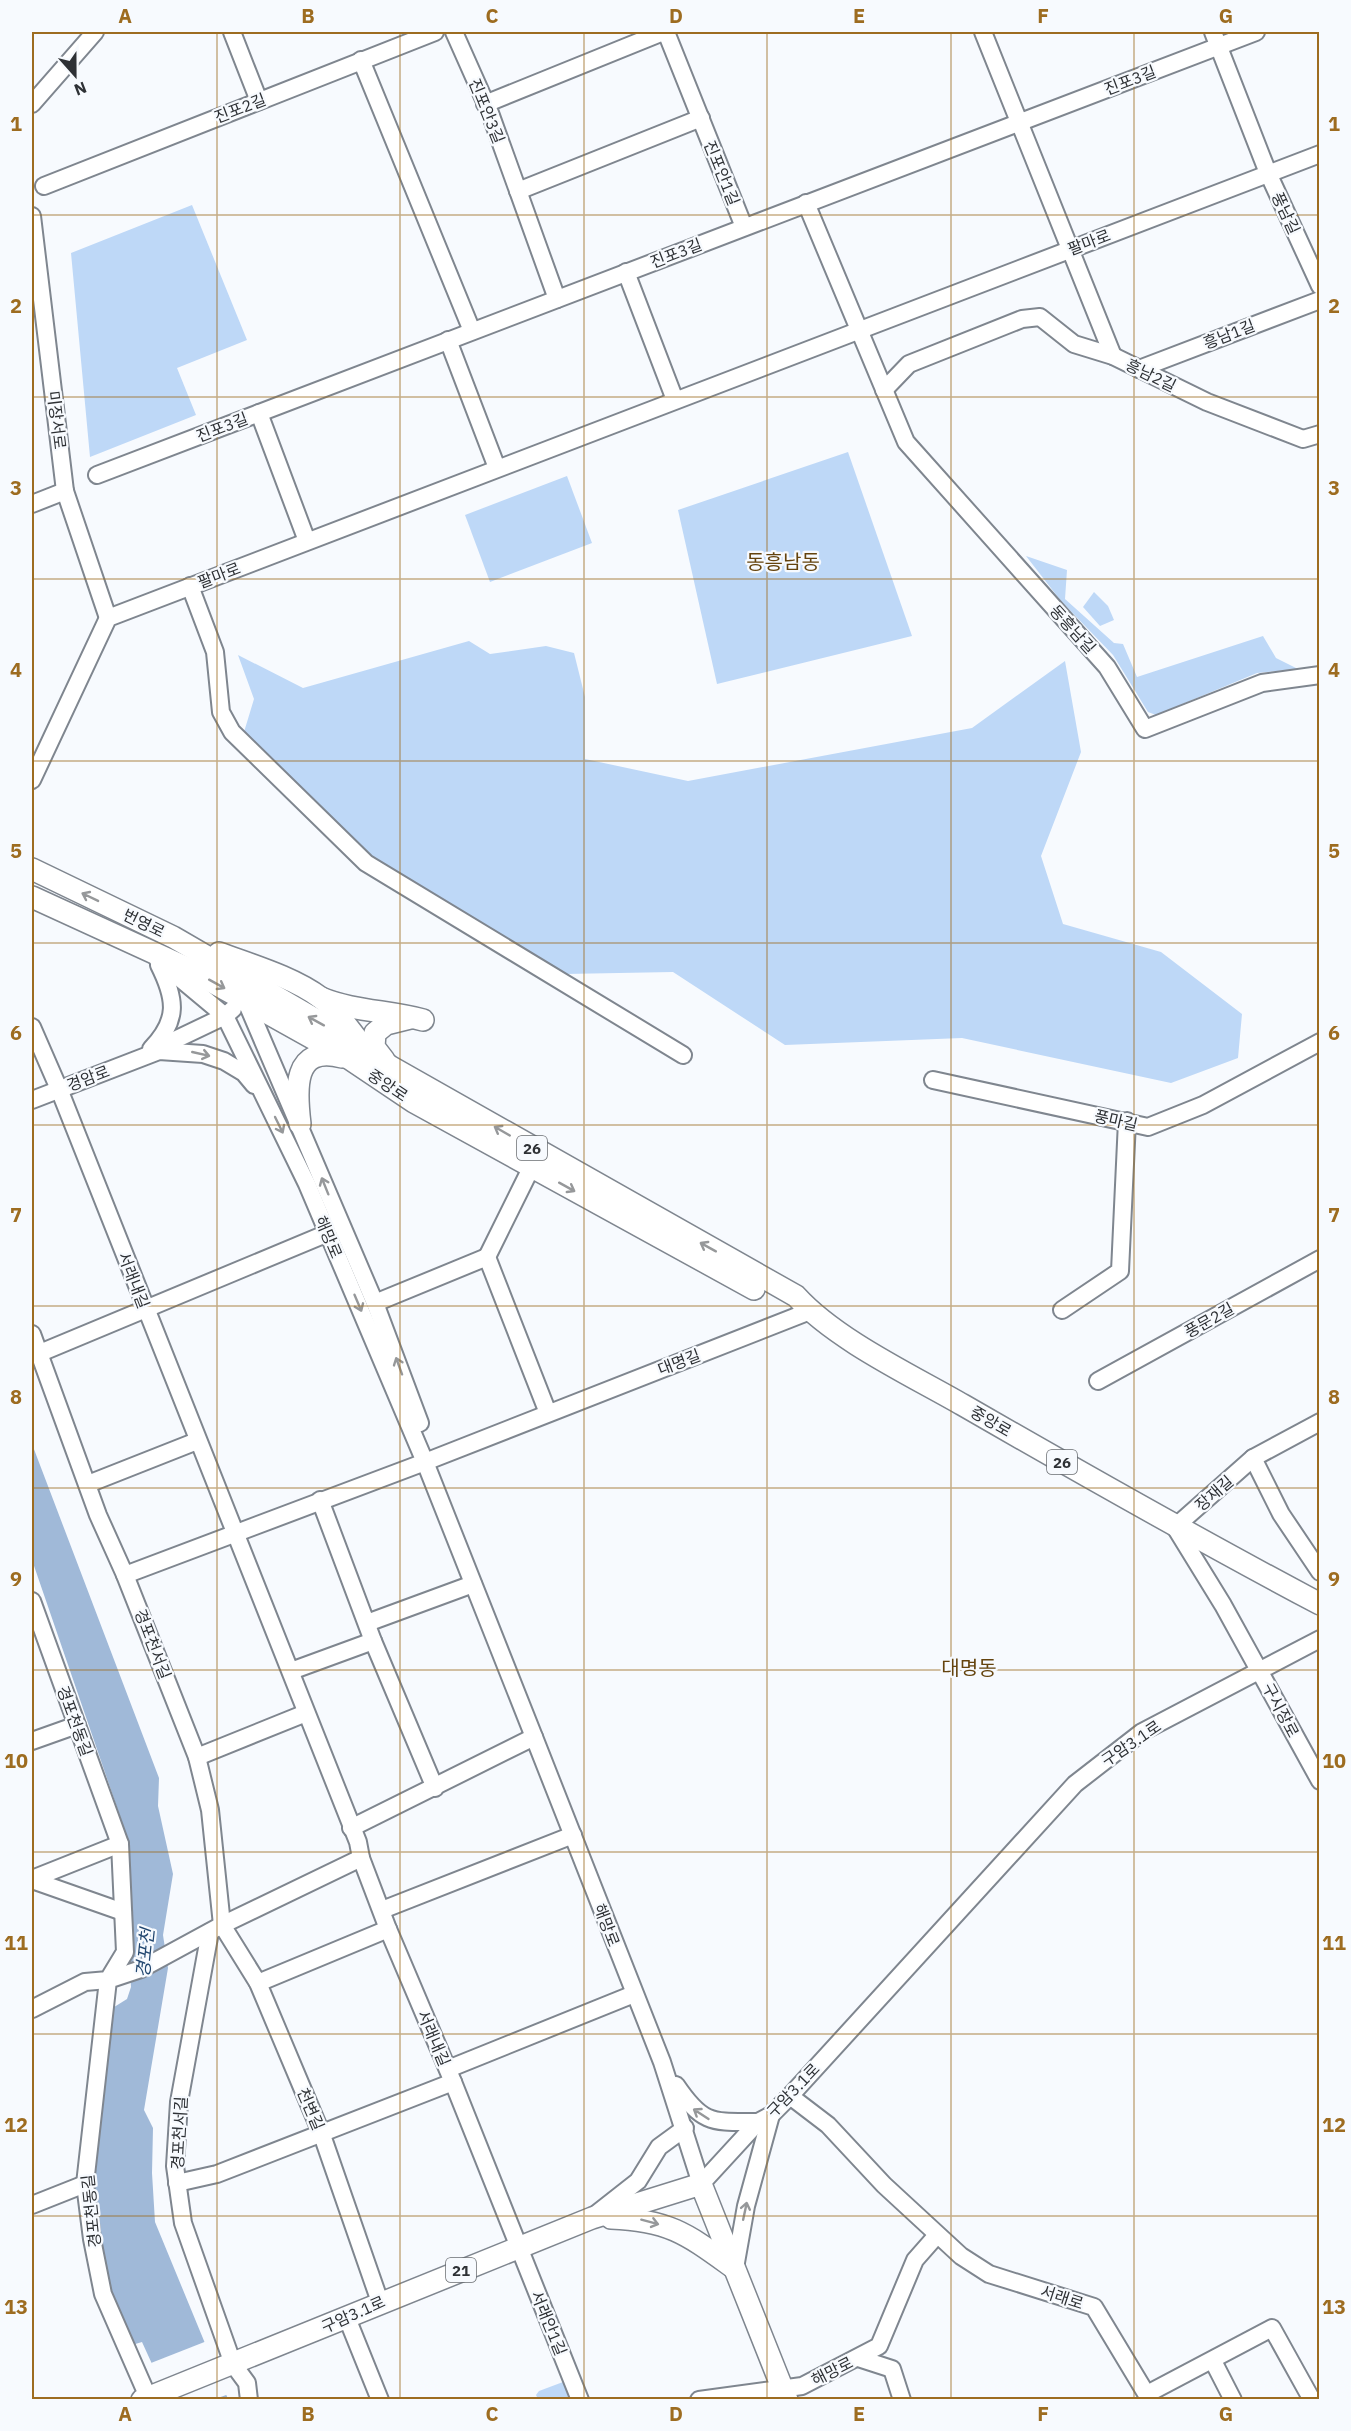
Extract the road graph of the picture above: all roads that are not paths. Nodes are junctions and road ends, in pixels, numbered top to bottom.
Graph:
1 (108, 32) edge
2 (232, 32) edge
3 (435, 32) edge
4 (454, 32) edge
5 (665, 32) edge
6 (983, 32) edge
7 (1256, 32) edge
8 (92, 35) edge
9 (1216, 39) edge
10 (361, 60) junction
11 (259, 101) junction
12 (485, 104) junction
13 (32, 105) edge
14 (700, 118) junction
15 (1021, 121) junction
16 (1320, 154) edge
17 (1268, 173) junction
18 (44, 186) dead end
19 (518, 191) junction
20 (806, 203) junction
21 (32, 216) edge
22 (744, 227) junction
23 (1072, 248) junction
24 (626, 272) junction
25 (1320, 286) edge
26 (557, 298) junction
27 (1320, 300) edge
28 (859, 330) junction
29 (472, 331) junction
30 (448, 340) junction
31 (1113, 356) junction
32 (1139, 369) junction
33 (884, 390) junction
34 (675, 400) junction
35 (260, 413) junction
36 (1320, 434) edge
37 (497, 468) junction
38 (97, 475) dead end
39 (65, 491) junction
40 (32, 504) edge
41 (307, 541) junction
42 (190, 586) junction
43 (108, 618) junction
44 (1320, 675) edge
45 (32, 780) edge
46 (32, 869) edge
47 (32, 897) edge
48 (173, 937) junction
49 (150, 953) junction
50 (249, 991) junction
51 (319, 997) junction
52 (225, 1016) junction
53 (32, 1027) edge
54 (1320, 1042) edge
55 (357, 1053) junction
56 (683, 1055) dead end
57 (144, 1056) junction
58 (391, 1067) junction
59 (933, 1080) dead end
60 (59, 1089) junction
61 (266, 1099) junction
62 (32, 1100) edge
63 (1127, 1121) junction
64 (300, 1124) junction
65 (536, 1160) junction
66 (328, 1233) junction
67 (487, 1257) junction
68 (1320, 1259) edge
69 (375, 1303) junction
70 (1062, 1310) dead end
71 (146, 1311) junction
72 (810, 1311) junction
73 (32, 1334) edge
74 (40, 1353) junction
75 (1098, 1381) dead end
76 (549, 1413) junction
77 (1320, 1422) edge
78 (197, 1441) junction
79 (1252, 1458) junction
80 (425, 1462) junction
81 (88, 1484) junction
82 (320, 1500) junction
83 (1174, 1527) junction
84 (235, 1533) junction
85 (1320, 1572) edge
86 (125, 1575) junction
87 (473, 1584) junction
88 (32, 1600) edge
89 (1320, 1604) edge
90 (367, 1623) junction
91 (1320, 1639) edge
92 (373, 1641) junction
93 (1260, 1670) junction
94 (291, 1671) junction
95 (306, 1713) junction
96 (77, 1725) junction
97 (534, 1737) junction
98 (32, 1741) edge
99 (197, 1757) junction
100 (1320, 1781) edge
101 (435, 1788) junction
102 (351, 1828) junction
103 (573, 1835) junction
104 (120, 1844) junction
105 (361, 1858) junction
106 (32, 1879) edge
107 (382, 1910) junction
108 (123, 1912) junction
109 (216, 1928) junction
110 (388, 1929) junction
111 (108, 1980) junction
112 (85, 1982) junction
113 (258, 1983) junction
114 (634, 1994) junction
115 (32, 2009) edge
116 (105, 2013) junction
117 (662, 2062) junction
118 (450, 2076) junction
119 (790, 2096) junction
120 (764, 2119) junction
121 (685, 2128) junction
122 (322, 2135) junction
123 (177, 2183) junction
124 (85, 2184) junction
125 (701, 2184) junction
126 (32, 2205) edge
127 (592, 2218) junction
128 (937, 2235) junction
129 (519, 2247) junction
130 (735, 2268) junction
131 (380, 2302) junction
132 (347, 2318) junction
133 (858, 2358) junction
134 (1213, 2361) junction
135 (230, 2366) junction
136 (785, 2395) edge
137 (150, 2396) edge
138 (1149, 2397) edge
139 (249, 2400) edge
140 (380, 2400) edge
141 (580, 2400) edge
142 (699, 2400) edge
143 (902, 2400) edge
144 (1233, 2400) edge
145 (1312, 2400) edge

1 - 8 street
2 - 11 street
3 - 10 street, 진포2길
4 - 12 street, 진포안3길
5 - 12 street
5 - 14 street, 진포안1길
6 - 15 street
7 - 9 street, 진포3길
8 - 13 street
9 - 15 street, 진포3길
9 - 17 street, 풍남길
10 - 11 street, 진포2길
10 - 29 street
11 - 18 street, 진포2길
12 - 19 street, 진포안3길
14 - 19 street, 진포안1길
14 - 22 street, 진포안1길
15 - 20 street, 진포3길
15 - 23 street
16 - 17 street, 팔마로
17 - 23 street, 팔마로
17 - 25 street, 풍남길
19 - 26 street, 진포안3길
20 - 22 street, 진포3길
20 - 28 street
21 - 39 street, 미장서로
22 - 24 street, 진포3길
23 - 28 street, 팔마로
23 - 31 street
24 - 26 street, 진포3길
24 - 34 street
26 - 29 street, 진포3길
27 - 32 street, 흥남1길
28 - 33 street, 동흥남길
28 - 34 street, 팔마로
29 - 30 street, 진포3길
30 - 35 street, 진포3길
30 - 37 street
31 - 32 street, 흥남2길
31 - 33 street, 흥남2길
32 - 36 street, 흥남2길
33 - 44 street, 동흥남길
34 - 37 street, 팔마로
35 - 38 street, 진포3길
35 - 41 street
37 - 41 street, 팔마로
39 - 40 street
39 - 43 street, 미장서로
41 - 42 street, 팔마로
42 - 43 street, 팔마로
42 - 56 street
43 - 45 street
48 -> 46 main road, 번영로 / 26
47 - 49 main road, 번영로 / 26
48 - 50 main road, 번영로 / 26
48 - 51 main road
49 -> 50 main road, 번영로 / 26
49 - 52 street
49 - 57 street
50 - 52 street
50 - 55 main road, 중앙로 / 26
50 - 64 street, 해망로
51 - 55 main road
51 - 58 main road
52 - 57 street
52 - 61 street, 해망로
53 - 60 street, 서래내길
54 - 63 street, 풍마길
55 - 58 main road, 중앙로 / 26
55 - 64 main road
55 - 65 main road, 중앙로 / 26
57 - 60 street, 경암로
57 -> 61 street
65 -> 58 main road, 중앙로 / 26
59 - 63 street, 풍마길
60 - 62 street, 경암로
60 - 71 street, 서래내길
61 -> 66 street, 해망로
63 - 70 street
69 -> 64 street, 해망로
65 - 67 street
65 - 72 main road, 중앙로 / 26
66 - 71 street
66 -> 80 street, 해망로
67 - 69 street
67 - 76 street
68 - 75 street, 풍문2길
80 -> 69 street, 해망로
71 - 74 street
71 - 78 street, 서래내길
72 - 76 street, 대명길
72 - 83 main road, 중앙로 / 26
73 - 74 street, 경포천서길
74 - 81 street, 경포천서길
76 - 80 street, 대명길
77 - 79 street, 장재길
78 - 81 street
78 - 84 street, 서래내길
79 - 83 street, 장재길
79 - 85 street
80 - 82 street
80 - 87 street, 해망로
81 - 86 street, 경포천서길
82 - 84 street
82 - 90 street
83 - 89 main road, 중앙로 / 26
83 - 93 street, 중앙로
84 - 86 street
84 - 94 street, 서래내길
86 - 99 street, 경포천서길
87 - 90 street
87 - 97 street, 해망로
88 - 96 street, 경포천동길
90 - 92 street
91 - 93 street, 구암3.1로
92 - 94 street
92 - 101 street
93 - 100 street, 구시장로
93 - 119 street, 구암3.1로
94 - 95 street, 서래내길
95 - 99 street
95 - 102 street, 서래내길
96 - 98 street
96 - 104 street, 경포천동길
97 - 101 street
97 - 103 street, 해망로
99 - 109 street, 경포천서길
101 - 102 street
102 - 105 street, 서래내길
103 - 107 street
103 - 114 street, 해망로
104 - 106 street
104 - 108 street, 경포천동길
105 - 107 street, 서래내길
105 - 109 street
106 - 108 street
107 - 110 street, 서래내길
108 - 111 street, 경포천동길
109 - 111 street
109 - 113 street, 천변길
109 - 123 street, 경포천서길
110 - 113 street
110 - 118 street, 서래내길
111 - 112 street
111 - 116 street, 경포천동길
112 - 115 street
112 - 116 street
113 - 122 street, 천변길
114 - 117 street, 해망로
114 - 118 street
116 - 124 street, 경포천동길
120 -> 117 street
117 - 121 street, 해망로
118 - 122 street
118 - 129 street, 서래내길
119 - 120 street, 구암3.1로
119 - 128 street, 서래로
120 - 125 street, 구암3.1로
130 -> 120 street
121 - 125 street, 해망로
121 - 127 street
122 - 123 street
122 - 131 street, 천변길
123 - 135 street, 경포천서길
124 - 126 street
124 - 137 street, 경포천동길
125 - 127 main road, 구암3.1로 / 21
125 - 130 main road, 해망로
127 - 129 main road, 구암3.1로 / 21
127 -> 130 main road
128 - 133 street, 해망로
128 - 138 street, 서래로
129 - 131 main road, 구암3.1로 / 21
129 - 141 street, 서래안1길
130 - 136 main road, 해망로
131 - 132 main road, 구암3.1로 / 21
132 - 135 main road, 구암3.1로 / 21
132 - 140 street
133 - 136 street, 해망로
133 - 143 street
134 - 138 street
134 - 144 street
134 - 145 street
135 - 137 main road, 21
135 - 139 street
136 - 142 street

